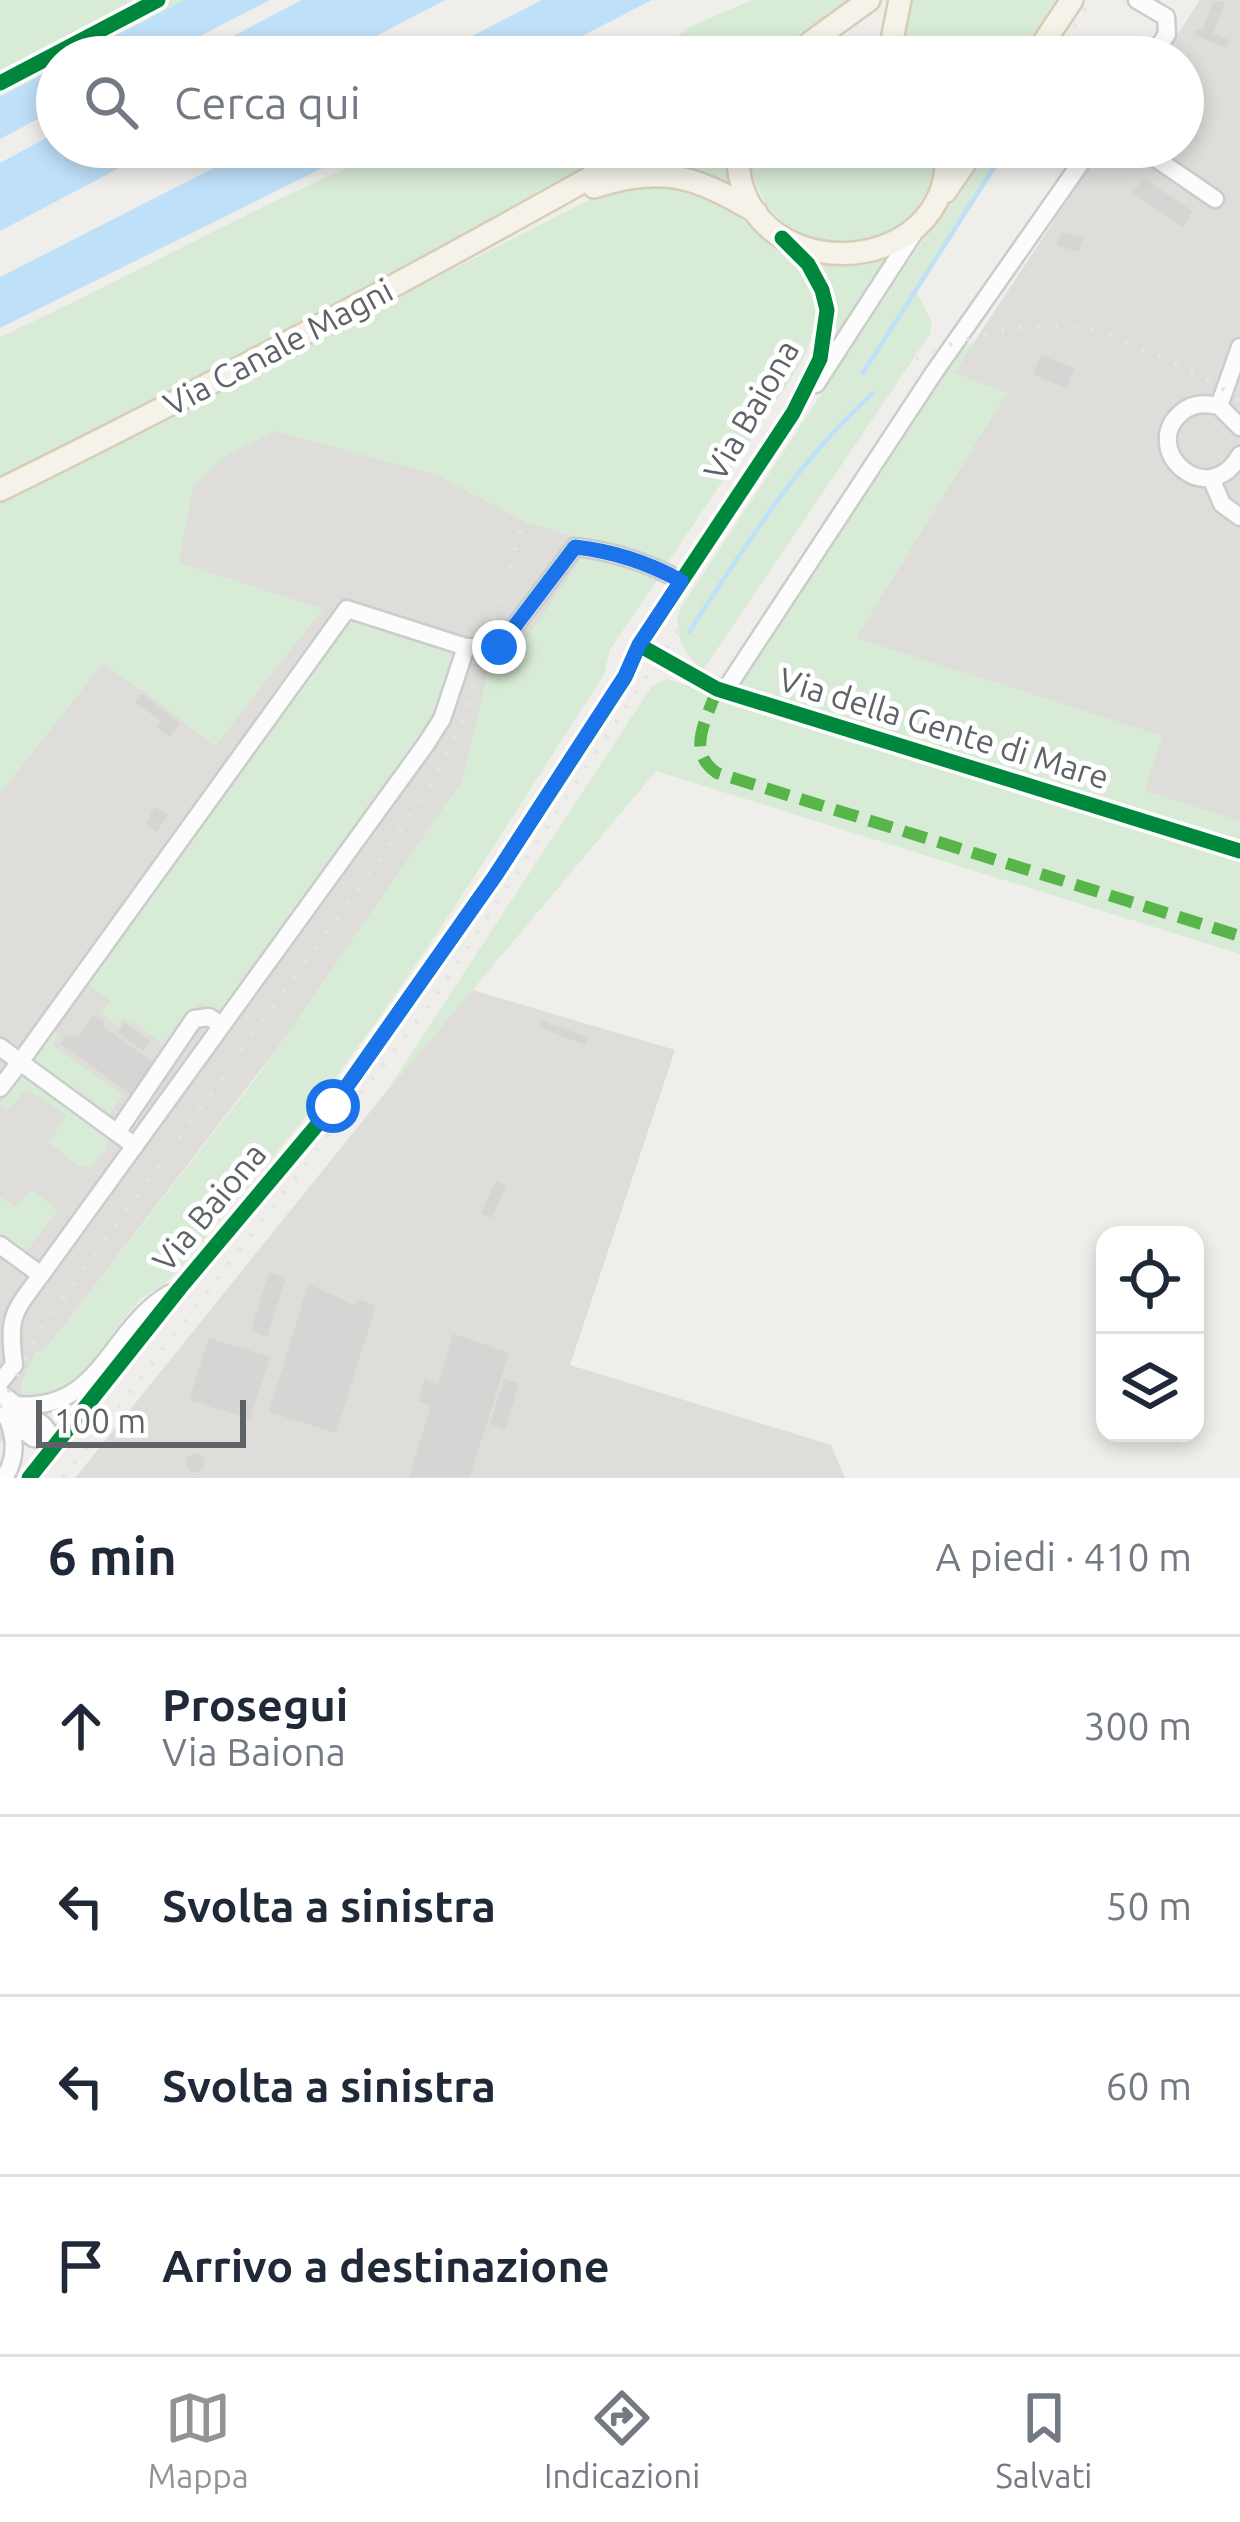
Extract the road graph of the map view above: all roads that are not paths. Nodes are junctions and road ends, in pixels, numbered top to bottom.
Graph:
1 (869, 0) edge
2 (900, 0) edge
3 (1072, 0) edge
4 (1137, 0) edge
5 (820, 36) edge
6 (893, 36) edge
7 (1048, 36) edge
8 (1166, 36) edge
9 (610, 168) edge
10 (741, 168) edge
11 (943, 168) edge
12 (960, 168) edge
13 (1077, 168) edge
14 (1170, 168) edge
15 (1215, 199) dead end
16 (554, 201) junction
17 (756, 212) junction
18 (923, 218) junction
19 (782, 238) junction
20 (1240, 347) edge
21 (1219, 406) junction
22 (793, 413) junction
23 (1240, 427) edge
24 (1240, 455) edge
25 (1211, 478) junction
26 (0, 490) edge
27 (1240, 518) edge
28 (681, 581) junction
29 (639, 645) junction
30 (466, 646) junction
31 (724, 692) junction
32 (1240, 850) edge
33 (221, 1024) junction
34 (0, 1047) edge
35 (20, 1062) junction
36 (0, 1088) edge
37 (118, 1131) junction
38 (135, 1146) junction
39 (0, 1245) edge
40 (41, 1275) junction
41 (180, 1288) junction
42 (0, 1382) edge
43 (0, 1393) edge
44 (8, 1412) edge
45 (57, 1442) junction
46 (4, 1478) edge
47 (29, 1478) edge

1 - 5 main road
2 - 6 main road
3 - 7 main road
4 - 8 street
9 - 16 main road, Via Canale Magni
10 - 17 main road
11 - 18 main road
12 - 18 main road, Via Baiona
13 - 31 street
14 - 15 street
16 - 17 main road, Via Canale Magni
16 - 26 main road, Via Canale Magni
17 - 19 main road
18 - 19 main road
18 - 22 street, Via Baiona
19 - 22 street, Via Baiona
20 - 21 street
21 - 23 street
21 - 25 street
22 - 28 street, Via Baiona
24 - 25 street
25 - 27 street
28 - 29 street, Via Baiona
28 - 30 street
29 - 31 street, Via della Gente di Mare
29 - 41 street, Via Baiona
30 - 33 street
30 - 35 street
31 - 32 street, Via della Gente di Mare
33 - 37 street
33 - 38 street
34 - 35 street
35 - 36 street
35 - 37 street
37 - 38 street
38 - 40 street
39 - 40 street
40 - 42 street
41 - 44 street
41 - 45 street, Via Baiona
43 - 44 street
44 - 45 street
44 - 46 street
45 - 47 street, Via Baiona

